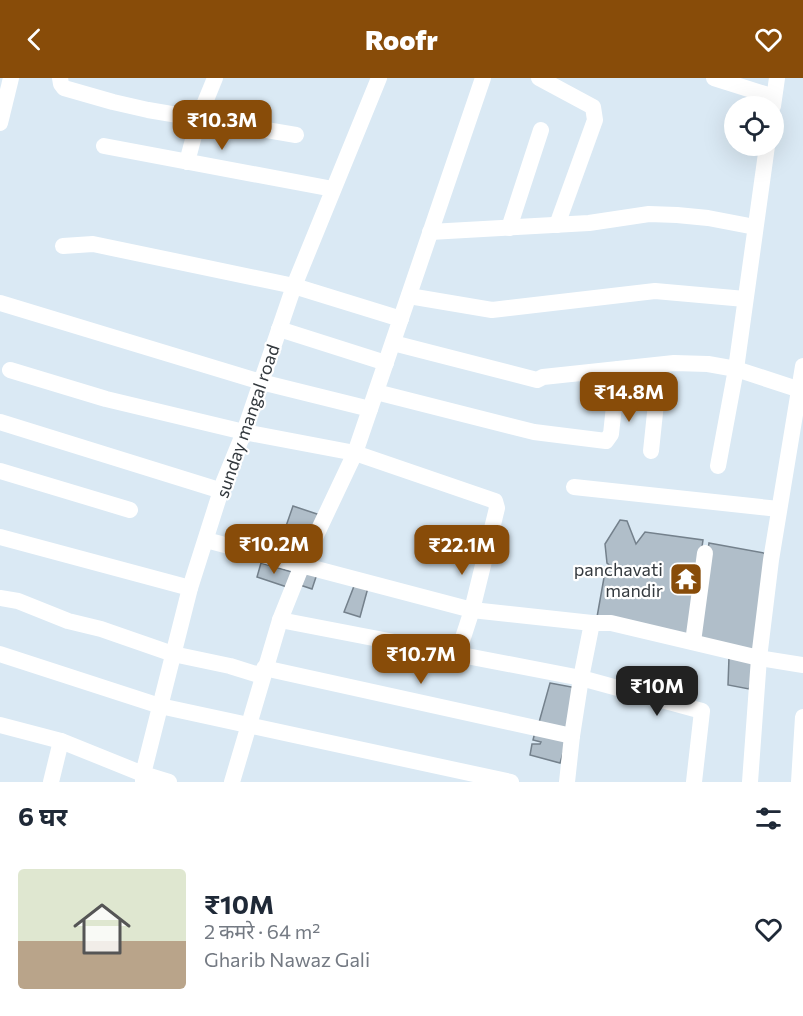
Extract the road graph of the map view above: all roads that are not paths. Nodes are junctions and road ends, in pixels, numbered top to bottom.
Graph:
1 (11, 78) edge
2 (60, 78) edge
3 (215, 78) edge
4 (378, 78) edge
5 (483, 78) edge
6 (538, 78) edge
7 (714, 78) edge
8 (777, 78) edge
9 (758, 96) edge
10 (774, 96) edge
11 (199, 117) junction
12 (0, 123) edge
13 (541, 130) dead end
14 (296, 135) dead end
15 (104, 146) dead end
16 (766, 156) edge
17 (187, 162) junction
18 (333, 189) junction
19 (557, 225) junction
20 (509, 228) junction
21 (755, 228) junction
22 (430, 232) junction
23 (63, 246) dead end
24 (294, 286) junction
25 (409, 296) junction
26 (745, 299) junction
27 (0, 303) edge
28 (401, 319) junction
29 (279, 329) junction
30 (393, 343) junction
31 (386, 363) junction
32 (660, 365) junction
33 (803, 366) edge
34 (618, 369) junction
35 (736, 369) junction
36 (10, 370) dead end
37 (261, 382) junction
38 (801, 390) edge
39 (376, 392) junction
40 (370, 409) junction
41 (0, 422) edge
42 (244, 432) junction
43 (651, 451) dead end
44 (355, 453) junction
45 (718, 466) dead end
46 (0, 471) edge
47 (574, 487) dead end
48 (222, 491) junction
49 (779, 509) junction
50 (130, 510) dead end
51 (0, 537) edge
52 (206, 540) junction
53 (705, 553) dead end
54 (302, 565) junction
55 (190, 588) junction
56 (0, 598) edge
57 (472, 610) junction
58 (280, 620) junction
59 (592, 623) junction
60 (693, 642) junction
61 (458, 653) junction
62 (0, 654) edge
63 (173, 654) junction
64 (759, 658) junction
65 (803, 665) edge
66 (263, 672) junction
67 (581, 678) junction
68 (160, 705) junction
69 (803, 717) edge
70 (0, 725) edge
71 (248, 726) junction
72 (572, 736) junction
73 (62, 741) junction
74 (143, 778) edge
75 (51, 782) edge
76 (169, 782) edge
77 (232, 782) edge
78 (511, 782) edge
79 (567, 782) edge
80 (694, 782) edge
81 (750, 782) edge
82 (799, 782) edge

1 - 12 street
2 - 11 street
3 - 11 street
4 - 18 street, sunday mangal road
5 - 22 street
6 - 19 street
7 - 9 street
8 - 10 street
11 - 14 street
11 - 17 street
13 - 20 street
15 - 17 street
16 - 21 street
17 - 18 street
18 - 24 street, sunday mangal road
19 - 20 street
19 - 21 street
20 - 22 street
21 - 26 street
22 - 25 street
23 - 24 street
24 - 28 street
24 - 29 street, sunday mangal road
25 - 26 street
25 - 28 street
26 - 35 street
27 - 37 street
28 - 30 street
29 - 31 street
29 - 37 street, sunday mangal road
30 - 31 street
30 - 34 street
31 - 39 street
32 - 34 street
32 - 35 street
32 - 43 street
33 - 38 street
34 - 39 street
35 - 38 street
35 - 45 street
36 - 42 street
37 - 40 street
37 - 42 street, sunday mangal road
38 - 49 street
39 - 40 street
40 - 44 street
41 - 48 street
42 - 44 street
42 - 48 street, sunday mangal road
44 - 54 street
44 - 57 street
46 - 50 street
47 - 49 street
48 - 52 street, sunday mangal road
49 - 64 street
51 - 55 street
52 - 54 street
52 - 55 street, sunday mangal road
53 - 60 street
54 - 57 street
54 - 58 street
55 - 63 street, sunday mangal road
56 - 63 street
57 - 59 street
57 - 61 street
58 - 61 street
58 - 66 street
59 - 60 street
59 - 67 street
60 - 64 street
61 - 67 street
62 - 68 street
63 - 66 street
63 - 68 street, sunday mangal road
64 - 65 street
64 - 81 street
66 - 71 street
66 - 72 street
67 - 72 street
67 - 80 street
68 - 71 street
68 - 74 street, sunday mangal road
69 - 82 street
70 - 73 street
71 - 77 street
71 - 78 street
72 - 79 street
73 - 74 street
73 - 75 street
74 - 76 street

